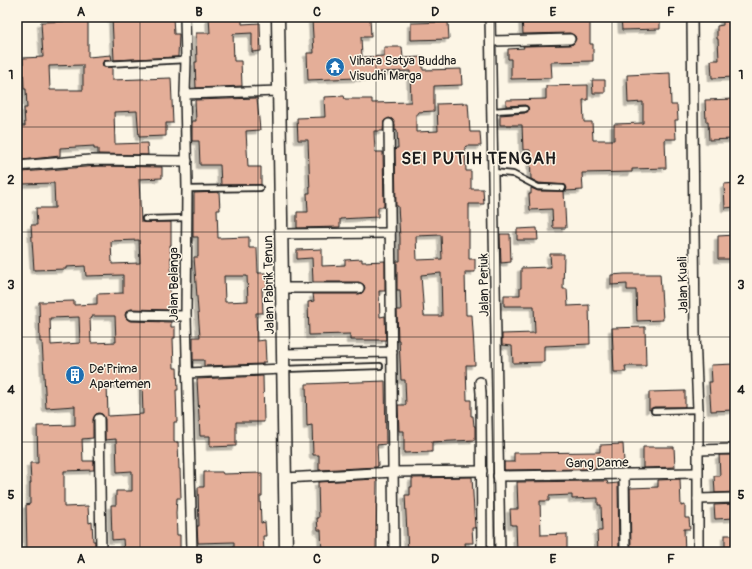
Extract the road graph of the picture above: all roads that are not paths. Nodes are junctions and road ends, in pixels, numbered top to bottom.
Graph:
1 (185, 17) edge
2 (278, 17) edge
3 (490, 17) edge
4 (692, 17) edge
5 (570, 39) dead end
6 (491, 41) junction
7 (186, 60) junction
8 (106, 64) dead end
9 (279, 90) junction
10 (185, 94) junction
11 (525, 109) dead end
12 (493, 111) junction
13 (389, 124) dead end
14 (187, 161) junction
15 (17, 166) edge
16 (493, 172) junction
17 (260, 188) dead end
18 (563, 188) dead end
19 (187, 189) junction
20 (187, 218) junction
21 (146, 219) dead end
22 (390, 233) junction
23 (281, 234) junction
24 (282, 288) junction
25 (359, 288) dead end
26 (131, 315) dead end
27 (186, 316) junction
28 (392, 352) junction
29 (283, 354) junction
30 (380, 366) dead end
31 (283, 369) junction
32 (187, 373) junction
33 (480, 382) dead end
34 (698, 410) junction
35 (654, 411) dead end
36 (99, 419) dead end
37 (735, 449) edge
38 (698, 450) junction
39 (482, 471) junction
40 (394, 472) junction
41 (697, 473) junction
42 (624, 474) junction
43 (498, 476) junction
44 (285, 478) junction
45 (735, 498) edge
46 (698, 499) junction
47 (101, 552) edge
48 (192, 552) edge
49 (286, 552) edge
50 (394, 552) edge
51 (482, 552) edge
52 (500, 552) edge
53 (625, 552) edge
54 (698, 552) edge

1 - 7 street, Jalan Belanga
2 - 9 street, Jalan Pabrik Tenun
3 - 6 street, Jalan Periuk
4 - 34 street, Jalan Kuali
5 - 6 street
6 - 12 street, Jalan Periuk
7 - 8 lane
7 - 10 street, Jalan Belanga
9 - 10 street
9 - 23 street, Jalan Pabrik Tenun
10 - 14 street, Jalan Belanga
11 - 12 lane
12 - 16 street, Jalan Periuk
13 - 22 street
14 - 15 street
14 - 19 street, Jalan Belanga
16 - 18 lane
16 - 43 street, Jalan Periuk
17 - 19 lane
19 - 20 street, Jalan Belanga
20 - 21 lane
20 - 27 street, Jalan Belanga
22 - 23 street
22 - 28 street
23 - 24 street, Jalan Pabrik Tenun
24 - 25 street
24 - 29 street, Jalan Pabrik Tenun
26 - 27 street
27 - 32 street, Jalan Belanga
28 - 29 street
28 - 40 street
29 - 31 street, Jalan Pabrik Tenun
30 - 31 lane
31 - 32 street
31 - 44 street, Jalan Pabrik Tenun
32 - 48 street, Jalan Belanga
33 - 39 street
34 - 35 lane
34 - 38 street, Jalan Kuali
36 - 47 street
37 - 38 street
38 - 41 street, Jalan Kuali
39 - 40 street
39 - 51 street
40 - 44 street
40 - 50 street
41 - 42 street, Gang Dame
41 - 46 street, Jalan Kuali
42 - 43 street, Gang Dame
42 - 53 street
43 - 52 street, Jalan Periuk
44 - 49 street, Jalan Pabrik Tenun
45 - 46 street
46 - 54 street, Jalan Kuali

